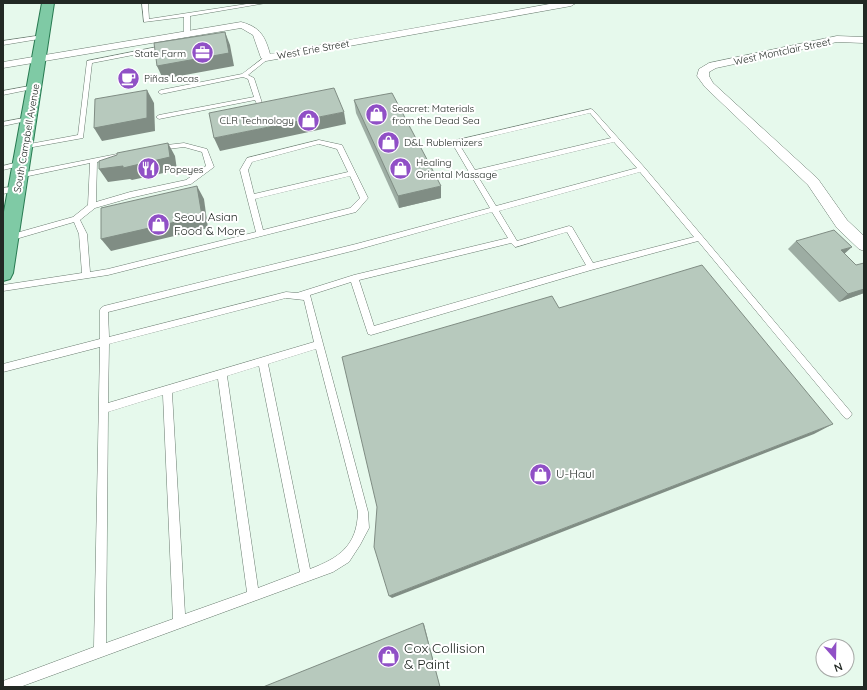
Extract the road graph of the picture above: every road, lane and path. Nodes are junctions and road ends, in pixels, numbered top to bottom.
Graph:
1 (48, 3) edge
2 (145, 3) edge
3 (263, 3) edge
4 (571, 3) edge
5 (187, 15) junction
6 (187, 34) junction
7 (43, 37) junction
8 (864, 40) edge
9 (3, 43) edge
10 (170, 46) edge
11 (100, 54) junction
12 (40, 58) junction
13 (266, 58) junction
14 (3, 65) edge
15 (244, 75) junction
16 (35, 88) junction
17 (161, 92) dead end
18 (3, 93) edge
19 (257, 98) junction
20 (260, 107) edge
21 (159, 117) dead end
22 (29, 119) junction
23 (3, 124) edge
24 (616, 139) junction
25 (24, 147) junction
26 (148, 150) edge
27 (127, 154) edge
28 (94, 161) junction
29 (3, 168) edge
30 (642, 169) junction
31 (352, 173) junction
32 (474, 173) junction
33 (15, 180) edge
34 (251, 197) junction
35 (92, 206) junction
36 (495, 209) junction
37 (76, 219) junction
38 (8, 228) edge
39 (260, 234) junction
40 (700, 238) junction
41 (513, 240) junction
42 (864, 245) edge
43 (591, 267) junction
44 (3, 273) edge
45 (86, 276) junction
46 (354, 278) junction
47 (3, 288) edge
48 (300, 295) junction
49 (105, 342) junction
50 (320, 344) junction
51 (263, 361) junction
52 (3, 368) edge
53 (222, 373) junction
54 (167, 390) junction
55 (103, 409) junction
56 (847, 414) dead end
57 (306, 576) junction
58 (253, 595) junction
59 (179, 622) junction
60 (100, 652) junction
61 (3, 687) edge

1 - 7 main road, South Campbell Avenue
2 - 5 lane
3 - 5 lane
4 - 13 street, West Erie Street
5 - 6 lane
6 - 11 street, West Erie Street
6 - 13 street, West Erie Street
7 - 9 lane
7 - 12 main road, South Campbell Avenue
8 - 42 street, West Montclair Street
10 - 11 lane
11 - 12 street, West Erie Street
11 - 25 lane
12 - 14 street, West Erie Street
12 - 16 main road, South Campbell Avenue
13 - 15 lane
15 - 17 lane
15 - 19 lane
16 - 18 lane
16 - 22 main road, South Campbell Avenue
19 - 20 lane
19 - 21 lane
22 - 23 lane
22 - 25 main road, South Campbell Avenue
24 - 30 lane
24 - 32 lane
24 - 32 lane
25 - 33 main road, South Campbell Avenue
26 - 35 lane
27 - 28 lane
28 - 33 lane
28 - 35 lane
29 - 33 lane
30 - 36 lane
30 - 40 lane
31 - 34 lane
31 - 34 lane
31 - 39 lane
32 - 36 lane
33 - 38 main road, South Campbell Avenue
34 - 39 lane
35 - 37 lane
36 - 41 lane
36 - 49 lane
37 - 38 lane
37 - 45 lane
38 - 44 main road, South Campbell Avenue
39 - 45 lane
40 - 43 lane
40 - 56 lane
41 - 43 lane
41 - 46 lane
43 - 46 lane
45 - 47 lane
46 - 48 lane
48 - 49 lane
48 - 50 lane
49 - 52 lane
49 - 55 lane
50 - 51 lane
50 - 57 lane
51 - 53 lane
51 - 57 lane
53 - 54 lane
53 - 58 lane
54 - 55 lane
54 - 59 lane
55 - 60 lane
57 - 58 lane
58 - 59 lane
59 - 60 lane
60 - 61 lane

